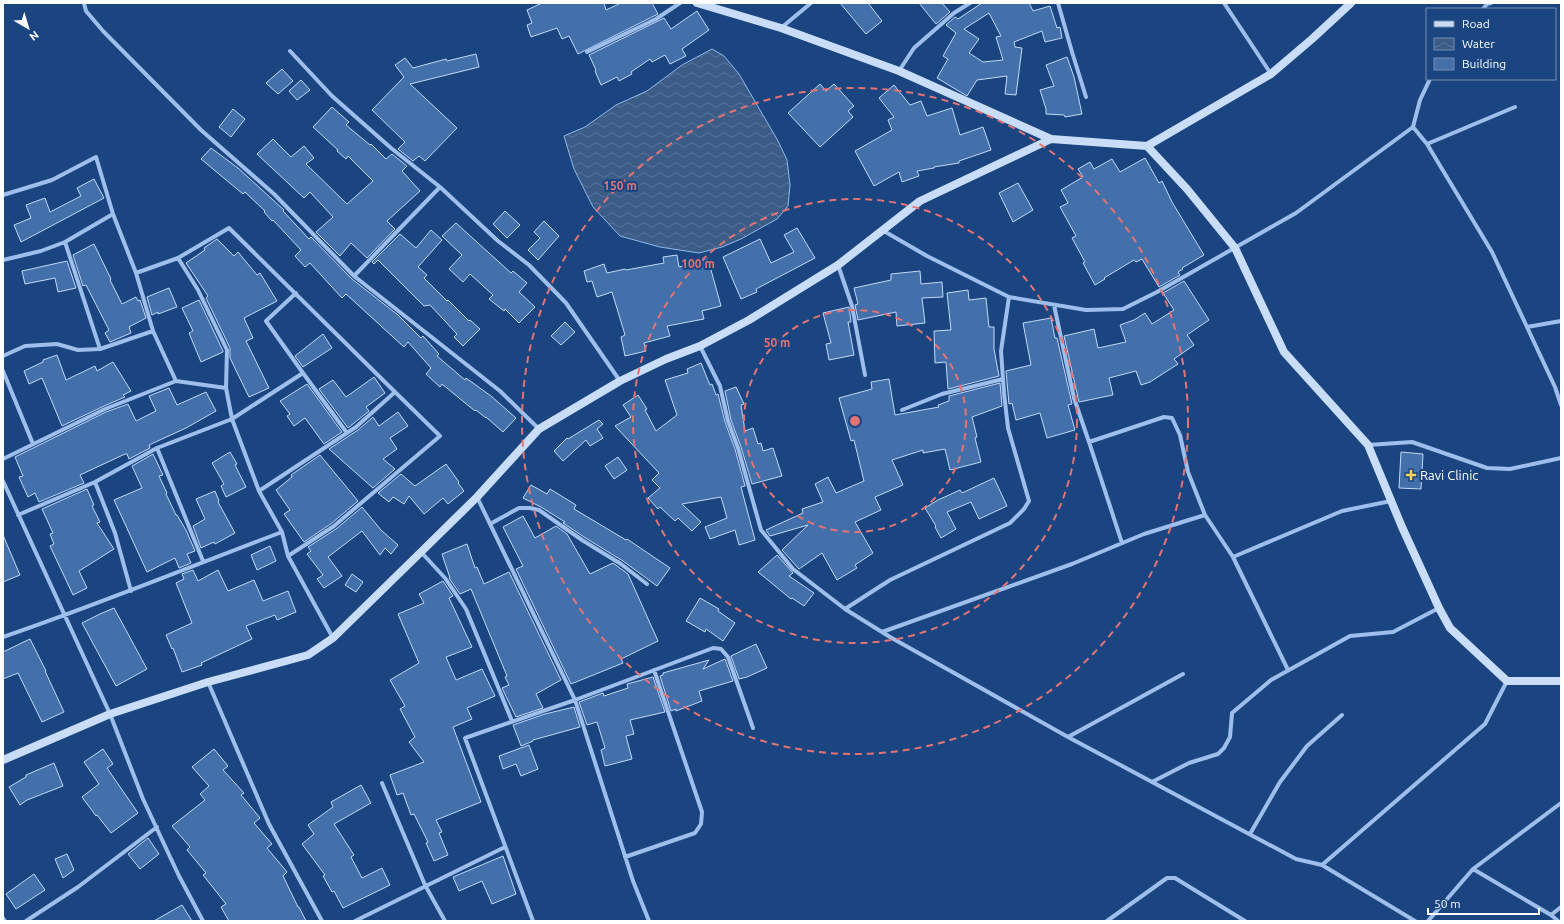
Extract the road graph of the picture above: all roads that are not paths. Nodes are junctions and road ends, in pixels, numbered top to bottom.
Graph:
1 (84, 3) edge
2 (680, 3) edge
3 (697, 3) edge
4 (812, 3) edge
5 (970, 3) edge
6 (1058, 3) edge
7 (1224, 3) edge
8 (1351, 3) edge
9 (711, 5) edge
10 (781, 28) junction
11 (290, 50) dead end
12 (587, 52) dead end
13 (899, 71) junction
14 (1271, 74) junction
15 (1430, 80) edge
16 (1086, 96) dead end
17 (1515, 108) dead end
18 (1413, 127) junction
19 (1051, 139) junction
20 (1427, 144) junction
21 (1147, 146) junction
22 (440, 187) junction
23 (3, 195) edge
24 (113, 214) junction
25 (882, 230) junction
26 (65, 242) junction
27 (1235, 248) junction
28 (178, 258) junction
29 (3, 260) edge
30 (838, 265) junction
31 (136, 273) junction
32 (354, 276) junction
33 (296, 293) junction
34 (1008, 297) junction
35 (1054, 305) junction
36 (1561, 321) edge
37 (1527, 327) junction
38 (153, 331) junction
39 (700, 346) junction
40 (100, 349) junction
41 (3, 356) edge
42 (3, 371) edge
43 (303, 373) junction
44 (865, 375) dead end
45 (1003, 379) junction
46 (176, 381) junction
47 (620, 381) junction
48 (226, 388) junction
49 (395, 392) junction
50 (1561, 405) edge
51 (902, 410) dead end
52 (232, 418) junction
53 (539, 429) junction
54 (347, 433) junction
55 (1089, 442) junction
56 (33, 444) junction
57 (1368, 445) junction
58 (156, 448) junction
59 (1561, 458) edge
60 (3, 459) edge
61 (3, 481) edge
62 (95, 482) junction
63 (259, 491) junction
64 (477, 497) junction
65 (1391, 501) junction
66 (18, 515) junction
67 (1205, 515) junction
68 (490, 524) junction
69 (282, 532) junction
70 (1122, 543) junction
71 (421, 552) junction
72 (288, 556) junction
73 (1233, 557) junction
74 (203, 561) junction
75 (647, 584) dead end
76 (131, 591) junction
77 (1439, 608) junction
78 (845, 609) junction
79 (66, 616) junction
80 (882, 632) junction
81 (3, 637) edge
82 (333, 638) junction
83 (654, 670) junction
84 (1288, 670) junction
85 (1183, 674) dead end
86 (1506, 681) junction
87 (1561, 681) edge
88 (208, 682) junction
89 (575, 700) junction
90 (110, 714) junction
91 (1342, 715) dead end
92 (512, 721) junction
93 (753, 728) dead end
94 (1068, 737) junction
95 (3, 760) edge
96 (382, 782) dead end
97 (1152, 782) junction
98 (1561, 804) edge
99 (157, 827) junction
100 (1250, 834) junction
101 (505, 847) junction
102 (625, 857) junction
103 (1322, 865) junction
104 (1473, 869) junction
105 (425, 885) junction
106 (1561, 907) edge
107 (1551, 915) junction
108 (3, 918) edge
109 (5, 921) edge
110 (26, 921) edge
111 (203, 921) edge
112 (322, 921) edge
113 (355, 921) edge
114 (445, 921) edge
115 (533, 921) edge
116 (649, 921) edge
117 (1107, 921) edge
118 (1245, 921) edge
119 (1415, 921) edge
120 (1428, 921) edge
121 (1558, 921) edge

1 - 32 street
2 - 12 street
3 - 9 main road
4 - 10 street
5 - 13 street
6 - 16 street
7 - 14 street
8 - 14 main road
9 - 10 main road
10 - 13 main road
11 - 22 street
13 - 19 main road
14 - 21 main road
15 - 18 street
17 - 20 street
18 - 20 street
18 - 27 street
19 - 21 main road
19 - 25 main road
20 - 37 street
21 - 27 main road
22 - 32 street
22 - 47 street
23 - 24 street
24 - 26 street
24 - 31 street
25 - 30 main road
25 - 34 street
26 - 29 street
26 - 40 street
27 - 35 street
27 - 57 main road
28 - 31 street
28 - 33 street
28 - 48 street
30 - 39 main road
30 - 44 street
31 - 38 street
32 - 53 street
33 - 43 street
33 - 49 street
34 - 35 street
34 - 45 street
35 - 55 street
36 - 37 street
37 - 50 street
38 - 40 street
38 - 46 street
39 - 47 main road
39 - 78 street
40 - 41 street
42 - 56 street
43 - 52 street
43 - 54 street
45 - 51 street
45 - 78 street
46 - 48 street
46 - 56 street
47 - 53 main road
48 - 52 street
49 - 54 street
49 - 72 street
52 - 58 street
52 - 63 street
53 - 64 main road
54 - 63 street
55 - 67 street
55 - 70 street
56 - 60 street
57 - 59 street
57 - 65 main road
58 - 62 street
58 - 74 street
61 - 66 street
62 - 66 street
62 - 76 street
63 - 69 street
64 - 68 street
64 - 71 main road
65 - 73 street
65 - 77 main road
66 - 79 street
67 - 70 street
67 - 73 street
68 - 75 street
68 - 89 street
69 - 72 street
69 - 74 street
70 - 80 street
71 - 82 main road
71 - 92 street
72 - 82 street
73 - 84 street
74 - 76 street
76 - 79 street
77 - 84 street
77 - 86 main road
78 - 80 street
79 - 81 street
79 - 90 street
80 - 94 street
82 - 88 main road
83 - 89 street
83 - 93 street
83 - 102 street
84 - 97 street
85 - 94 street
86 - 87 main road
86 - 103 street
88 - 90 main road
88 - 112 street
89 - 92 street
89 - 102 street
90 - 95 main road
90 - 99 street
91 - 100 street
92 - 101 street
94 - 97 street
96 - 105 street
97 - 100 street
98 - 104 street
99 - 110 street
99 - 111 street
100 - 103 street
101 - 105 street
101 - 115 street
102 - 116 street
103 - 119 street
104 - 107 street
104 - 120 street
105 - 113 street
105 - 114 street
106 - 107 street
107 - 121 street
108 - 109 street
117 - 118 street

